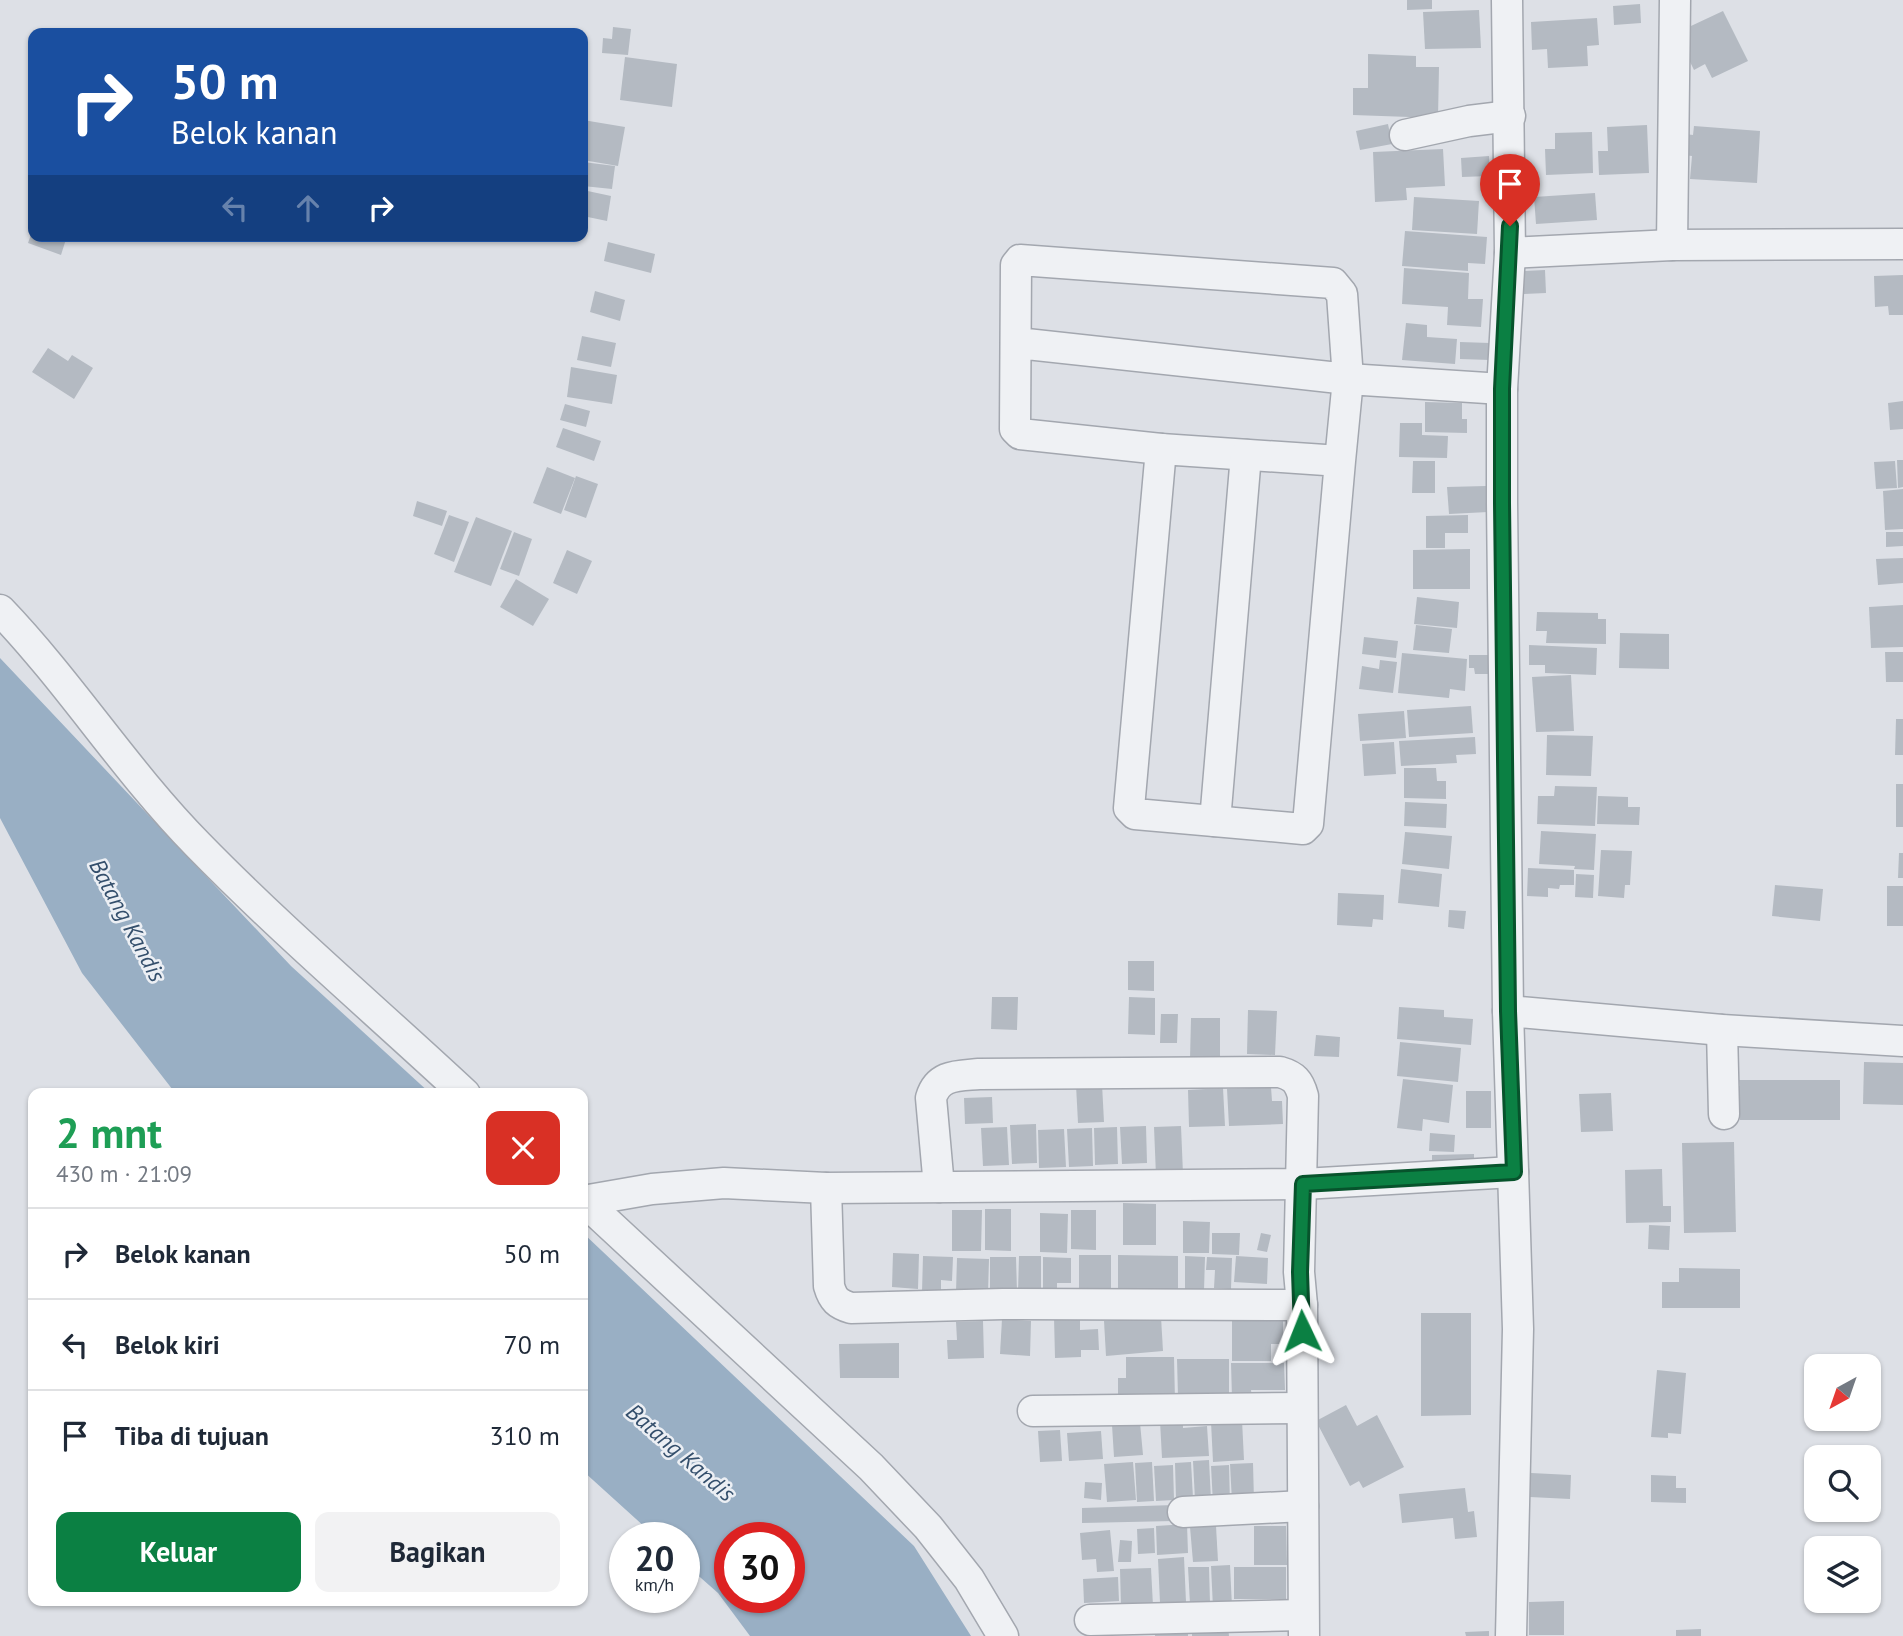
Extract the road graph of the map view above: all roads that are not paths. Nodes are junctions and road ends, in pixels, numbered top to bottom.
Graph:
1 (1507, 0) edge
2 (1675, 0) edge
3 (1510, 116) junction
4 (1405, 135) dead end
5 (1903, 244) edge
6 (1672, 245) junction
7 (1510, 253) junction
8 (1017, 343) junction
9 (1348, 379) junction
10 (1502, 389) junction
11 (1161, 449) junction
12 (1246, 455) junction
13 (1340, 461) junction
14 (0, 610) edge
15 (1215, 821) junction
16 (1508, 1011) junction
17 (1722, 1030) junction
18 (1903, 1041) edge
19 (459, 1088) edge
20 (1724, 1114) dead end
21 (1514, 1172) junction
22 (1303, 1184) junction
23 (939, 1186) junction
24 (827, 1188) junction
25 (588, 1199) edge
26 (588, 1205) edge
27 (1302, 1305) junction
28 (1303, 1408) junction
29 (1033, 1411) dead end
30 (1303, 1506) junction
31 (1183, 1512) dead end
32 (1090, 1620) dead end
33 (1303, 1625) edge
34 (1003, 1636) edge
35 (1511, 1636) edge

1 - 3 street
2 - 6 street
3 - 4 street
3 - 7 street
5 - 6 street
6 - 7 street
7 - 10 street
8 - 9 street
8 - 9 street
8 - 11 street
9 - 10 street
9 - 13 street
10 - 16 street
11 - 12 street
11 - 15 street
12 - 13 street
12 - 15 street
13 - 15 street
14 - 19 street
16 - 17 street
16 - 21 street
17 - 18 street
17 - 20 street
21 - 22 street
21 - 35 street
22 - 23 street
22 - 23 street
22 - 27 street
23 - 24 street
24 - 25 street
24 - 27 street
26 - 34 street
27 - 28 street
28 - 29 street
28 - 30 street
30 - 31 street
30 - 33 street
32 - 33 street

